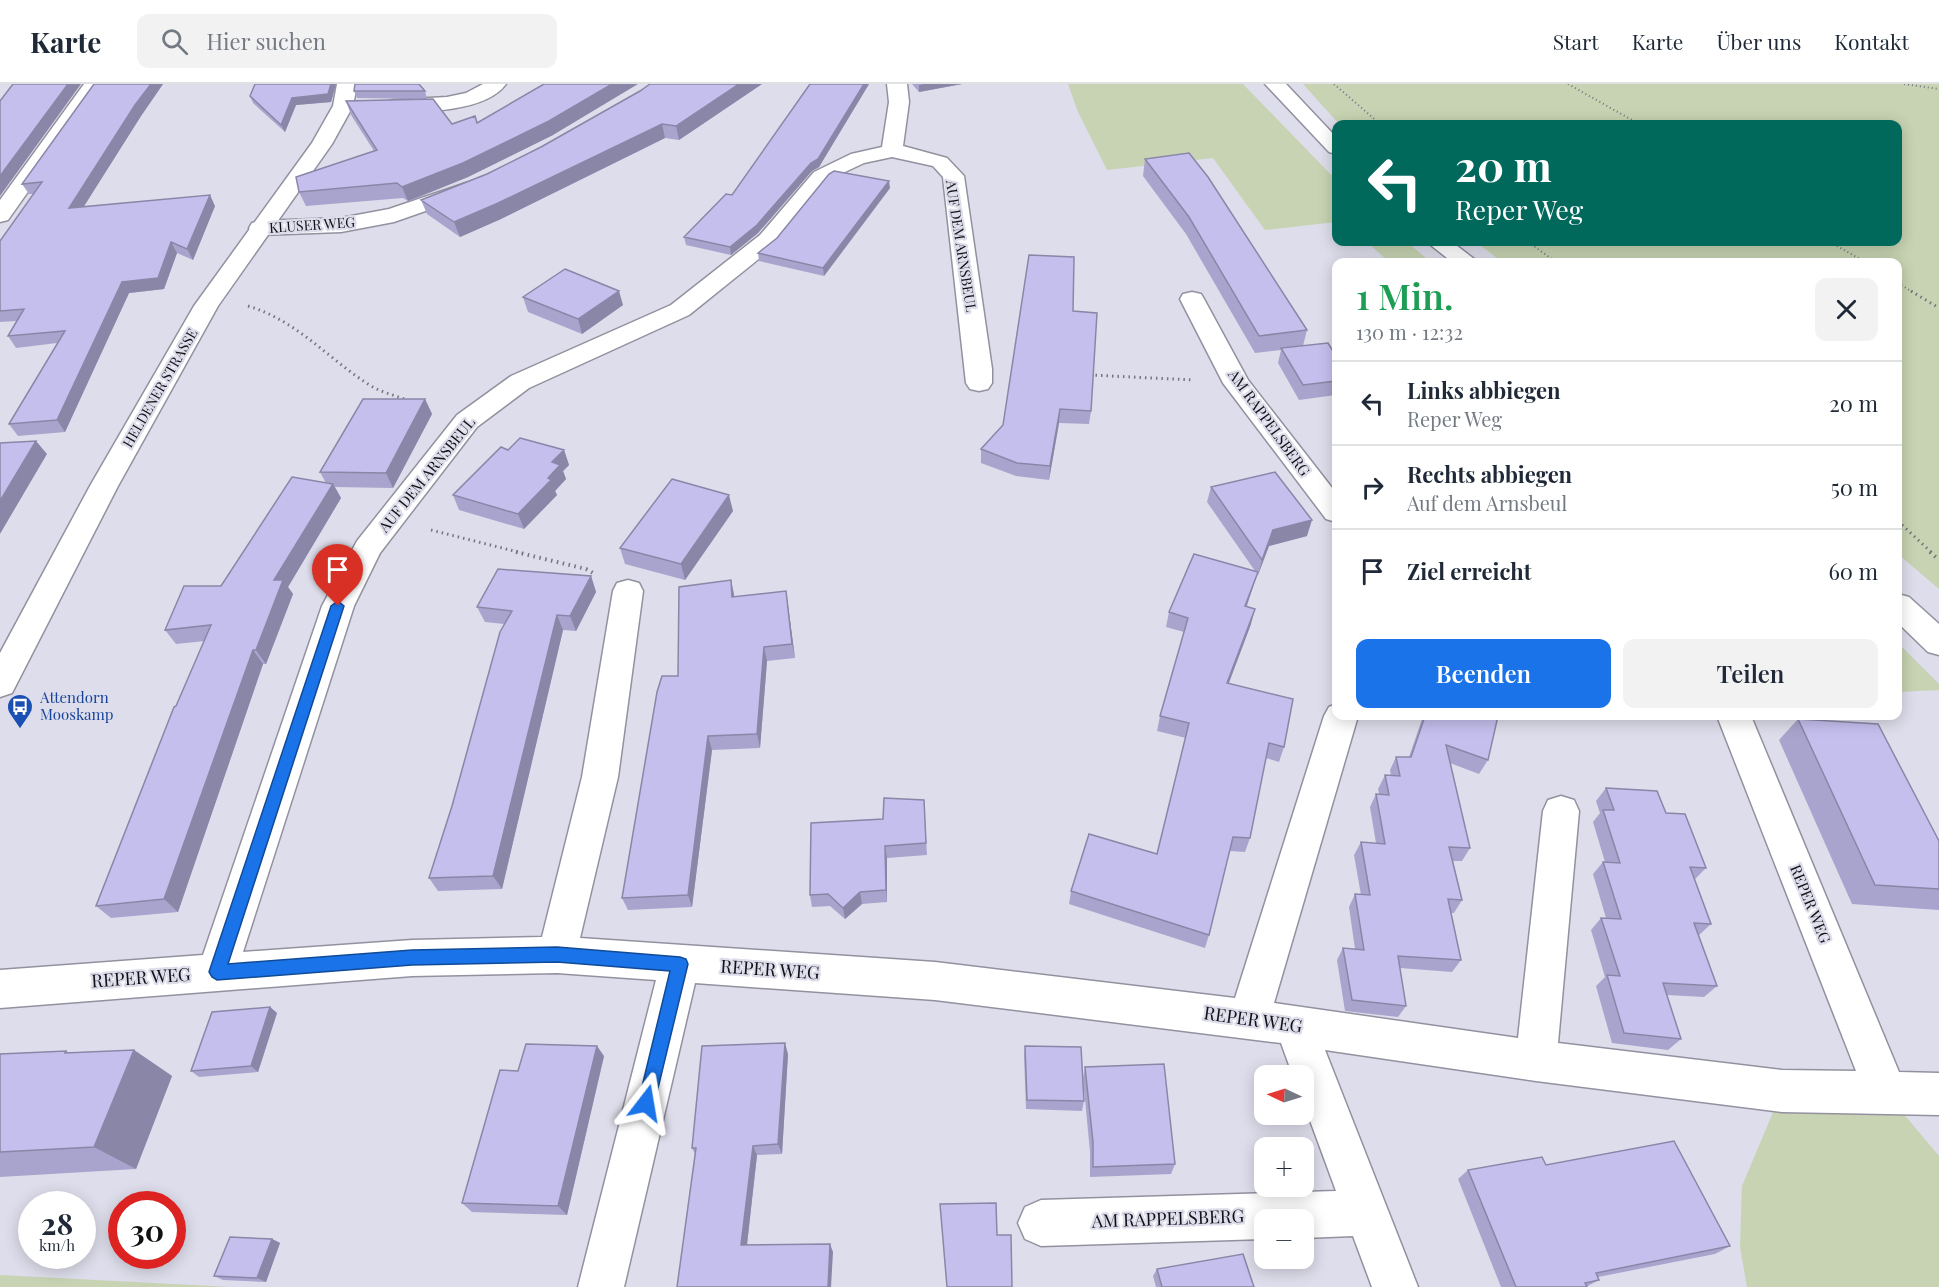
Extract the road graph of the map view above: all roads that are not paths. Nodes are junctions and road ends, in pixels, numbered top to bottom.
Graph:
1 (94, 84) edge
2 (496, 84) edge
3 (897, 84) edge
4 (1275, 84) edge
5 (357, 100) edge
6 (1332, 144) edge
7 (892, 151) junction
8 (488, 178) edge
9 (0, 215) edge
10 (260, 228) junction
11 (1444, 246) edge
12 (1460, 258) edge
13 (1192, 298) dead end
14 (979, 383) dead end
15 (1332, 507) edge
16 (628, 591) road end
17 (1902, 609) edge
18 (1939, 643) edge
19 (0, 684) edge
20 (1340, 720) edge
21 (1736, 720) edge
22 (1561, 811) dead end
23 (557, 955) junction
24 (680, 964) junction
25 (217, 972) junction
26 (0, 989) edge
27 (1249, 1019) junction
28 (1295, 1026) junction
29 (1536, 1061) junction
30 (1886, 1093) junction
31 (1939, 1094) edge
32 (1367, 1213) junction
33 (1041, 1223) dead end
34 (601, 1287) edge
35 (1395, 1287) edge

1 - 9 street
2 - 5 street, HELDENER STRASSE
3 - 7 street
4 - 6 street
5 - 10 street, HELDENER STRASSE
7 - 14 street, AUF DEM ARNSBEUL
7 - 25 street, AUF DEM ARNSBEUL
8 - 10 street, KLUSER WEG
10 - 19 street, HELDENER STRASSE
11 - 12 street
13 - 15 street, AM RAPPELSBERG
16 - 23 street
17 - 18 street
20 - 27 street
21 - 30 street, REPER WEG
22 - 29 street
23 - 24 street, REPER WEG
23 - 25 street, REPER WEG
24 - 27 street, REPER WEG
24 - 34 street
25 - 26 street, REPER WEG
27 - 28 street, REPER WEG
28 - 29 street, REPER WEG
28 - 32 street
29 - 30 street, REPER WEG
30 - 31 street, REPER WEG
32 - 33 street, AM RAPPELSBERG
32 - 35 street

